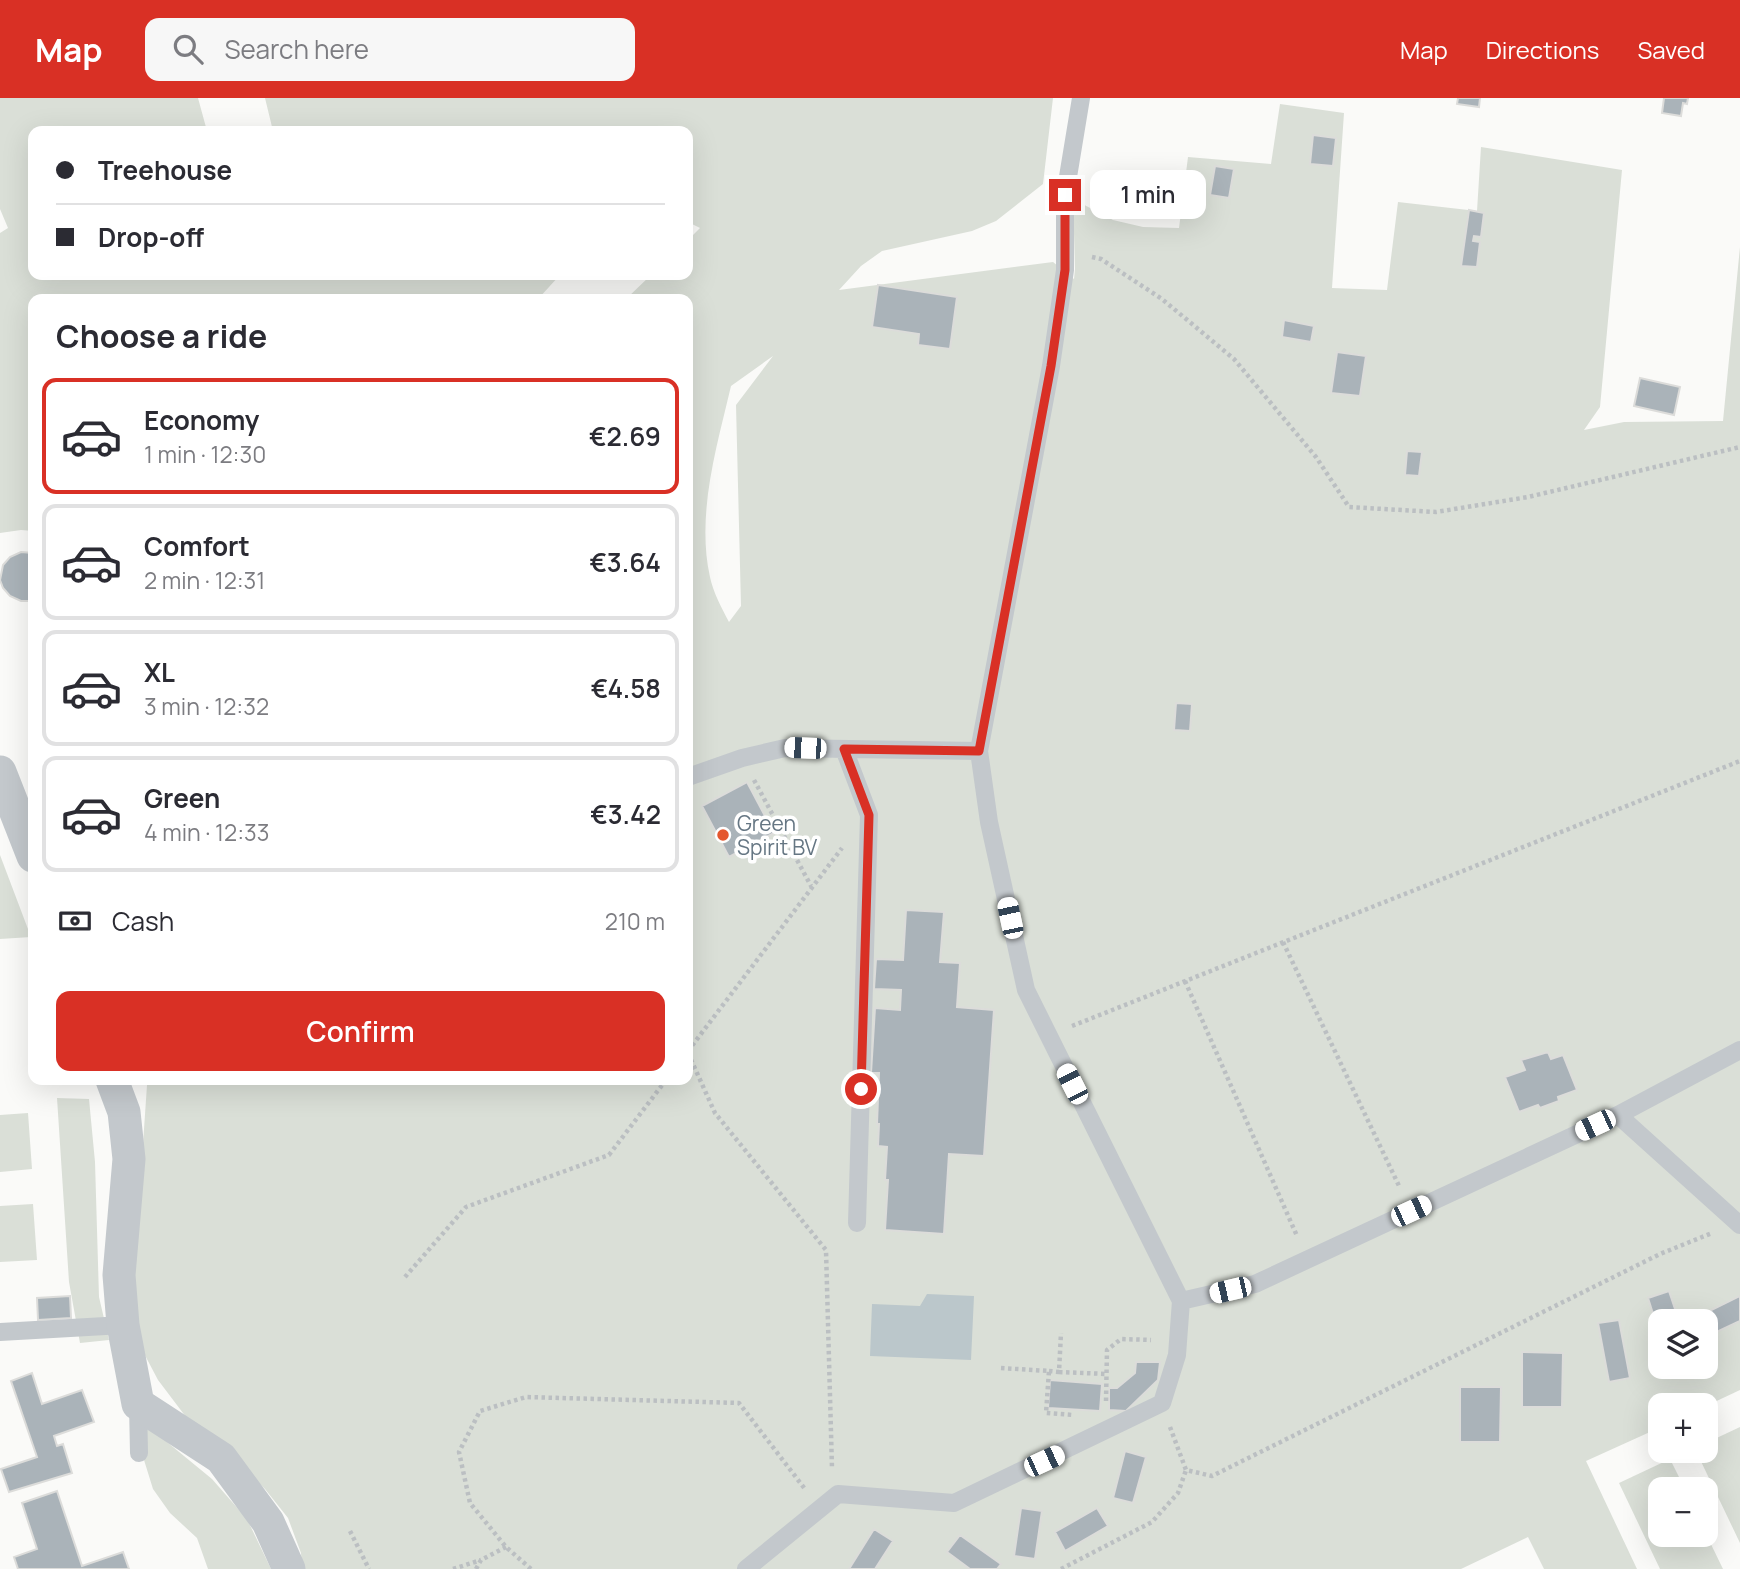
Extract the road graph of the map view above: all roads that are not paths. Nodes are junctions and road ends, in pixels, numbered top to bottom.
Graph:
1 (1081, 98) edge
2 (844, 749) junction
3 (979, 751) junction
4 (0, 772) edge
5 (693, 775) edge
6 (28, 843) edge
7 (1740, 1050) edge
8 (114, 1085) edge
9 (1618, 1115) junction
10 (857, 1223) dead end
11 (1739, 1224) edge
12 (1181, 1301) junction
13 (123, 1325) junction
14 (0, 1332) edge
15 (138, 1404) junction
16 (139, 1453) dead end
17 (289, 1569) edge
18 (746, 1569) edge

1 - 3 lane
2 - 3 lane
2 - 5 lane
2 - 10 lane
3 - 12 lane
4 - 6 street
7 - 9 lane
8 - 13 street
9 - 11 lane
9 - 12 lane
12 - 18 lane
13 - 14 lane
13 - 15 street
15 - 16 lane
15 - 17 street

